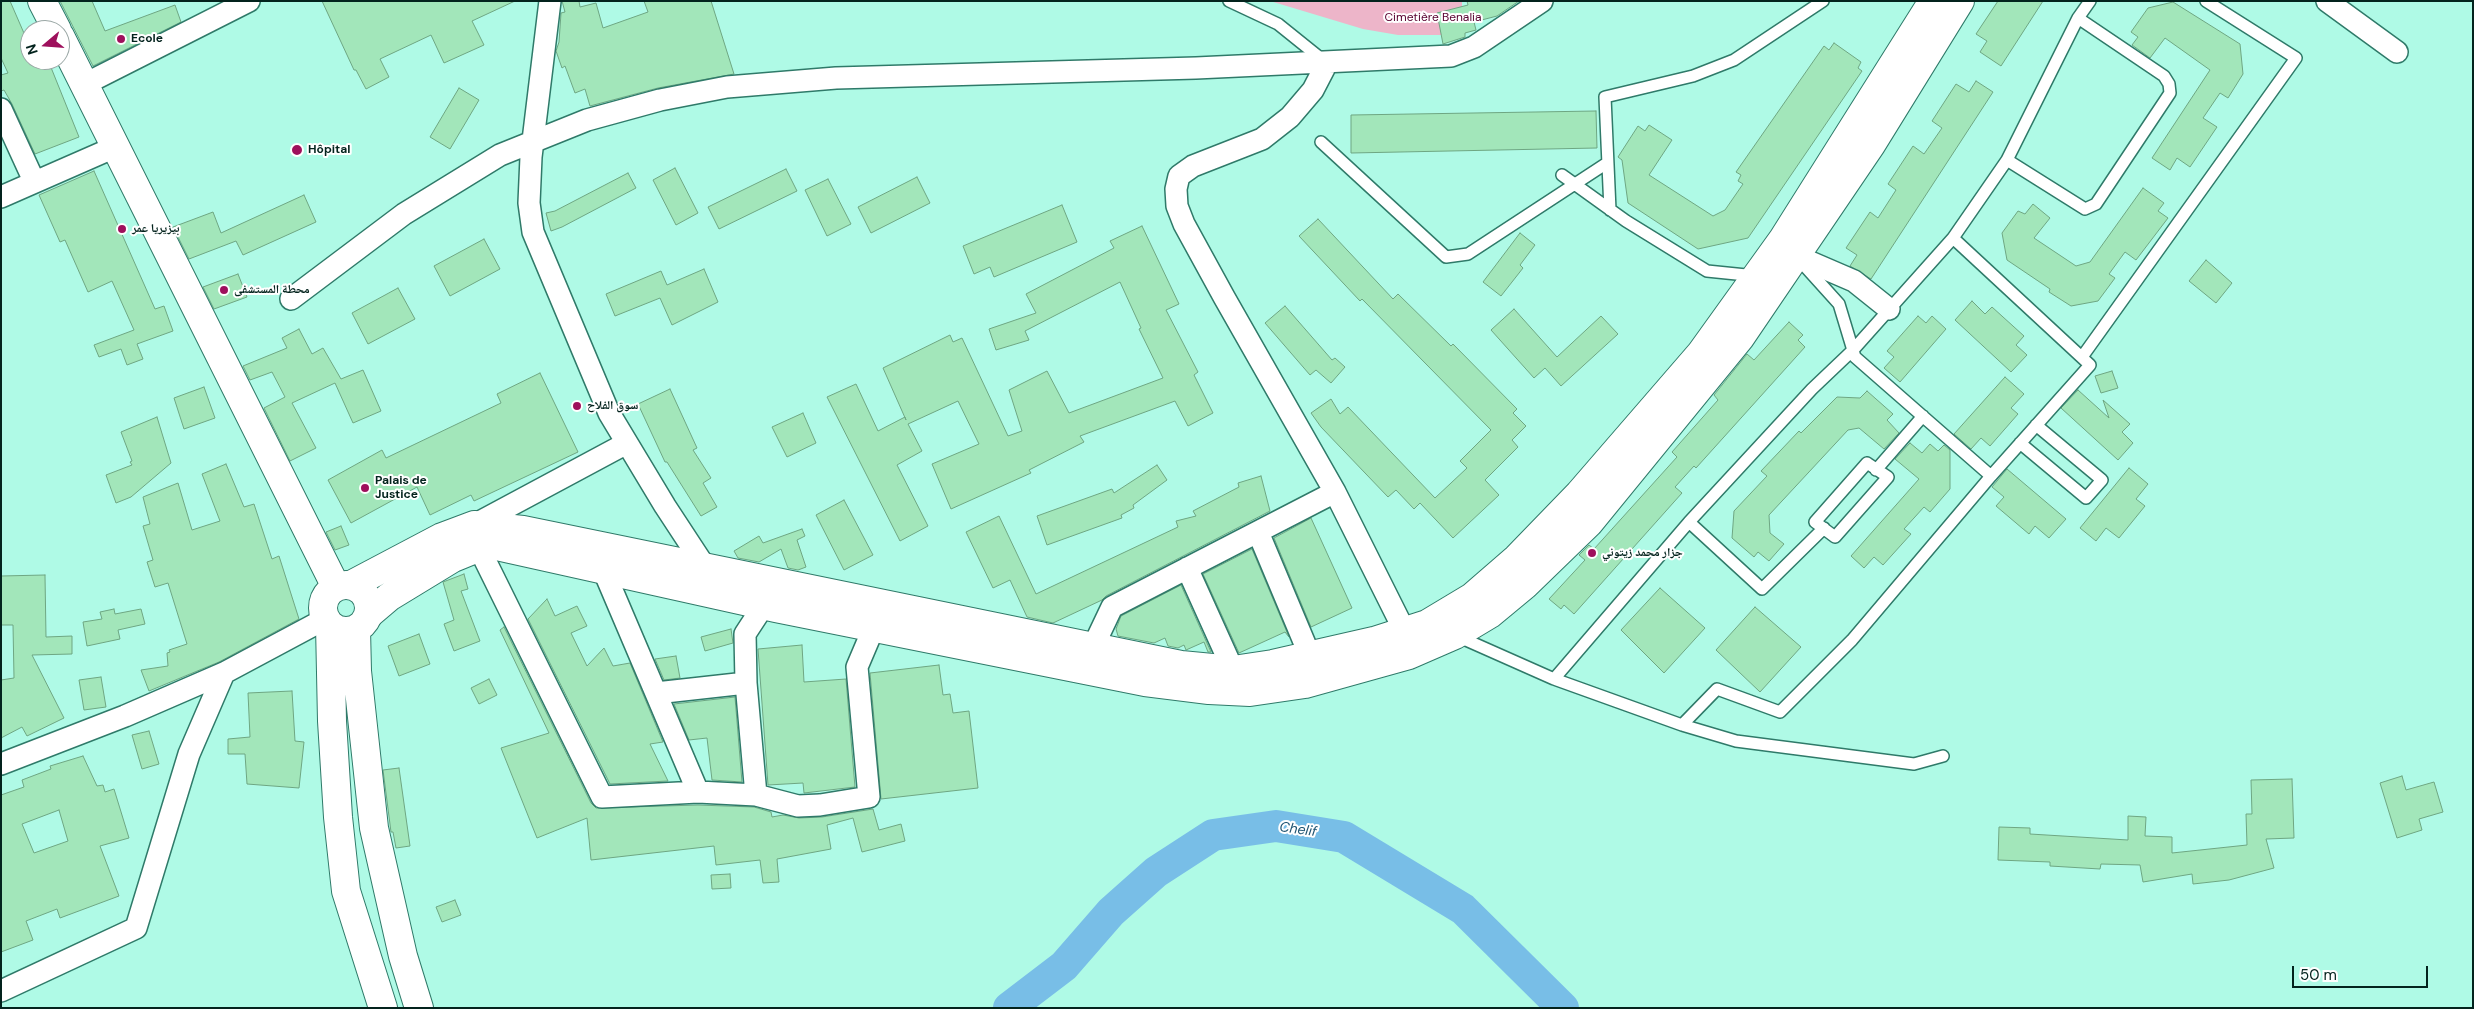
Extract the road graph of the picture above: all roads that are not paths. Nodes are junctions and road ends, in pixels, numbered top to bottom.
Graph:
1 (42, 1) edge
2 (249, 1) edge
3 (550, 1) edge
4 (1229, 1) edge
5 (1542, 1) edge
6 (1823, 1) edge
7 (1933, 1) edge
8 (1960, 1) edge
9 (2090, 1) edge
10 (2206, 1) edge
11 (2327, 1) edge
12 (2078, 18) junction
13 (52, 20) edge
14 (2396, 52) dead end
15 (70, 55) edge
16 (1327, 63) junction
17 (85, 84) junction
18 (1, 109) edge
19 (533, 141) junction
20 (1321, 142) dead end
21 (115, 147) junction
22 (2007, 160) junction
23 (1607, 164) junction
24 (1562, 175) dead end
25 (34, 181) junction
26 (1574, 184) junction
27 (1, 197) edge
28 (1610, 210) junction
29 (1953, 238) junction
30 (1787, 250) junction
31 (1756, 276) junction
32 (291, 299) dead end
33 (1889, 309) junction
34 (1853, 350) junction
35 (2082, 356) junction
36 (1923, 416) junction
37 (2036, 425) junction
38 (627, 443) junction
39 (2020, 443) junction
40 (1876, 470) junction
41 (1991, 476) junction
42 (1334, 492) junction
43 (1689, 522) junction
44 (1824, 528) junction
45 (1258, 532) junction
46 (477, 537) junction
47 (705, 567) junction
48 (1187, 568) junction
49 (603, 569) junction
50 (343, 586) junction
51 (764, 605) junction
52 (327, 622) junction
53 (363, 622) junction
54 (874, 627) junction
55 (1455, 635) junction
56 (1409, 642) junction
57 (1093, 647) junction
58 (1310, 656) junction
59 (1233, 670) junction
60 (224, 673) junction
61 (1554, 679) junction
62 (746, 683) junction
63 (656, 693) junction
64 (1682, 725) junction
65 (1943, 756) dead end
66 (1, 764) edge
67 (698, 792) junction
68 (756, 794) junction
69 (1, 992) edge
70 (383, 1008) edge
71 (419, 1008) edge

1 - 13 street
2 - 17 street
3 - 19 street
4 - 16 lane
5 - 16 street
6 - 23 lane
7 - 30 street
8 - 30 street
9 - 12 lane
10 - 35 lane
11 - 14 street
12 - 22 lane
12 - 22 lane
15 - 17 street
16 - 19 street
16 - 42 street
17 - 21 street
18 - 25 street
19 - 32 street
19 - 38 street
20 - 26 lane
21 - 25 street
21 - 50 street
22 - 29 lane
23 - 26 lane
23 - 28 lane
24 - 26 lane
25 - 27 street
26 - 28 lane
28 - 31 lane
29 - 33 lane
29 - 35 lane
30 - 31 street
30 - 33 street
30 - 34 lane
30 - 55 street
31 - 56 street
33 - 34 lane
34 - 36 lane
34 - 43 lane
35 - 37 lane
36 - 40 lane
36 - 41 lane
37 - 39 lane
37 - 39 lane
38 - 46 street
38 - 47 street
39 - 41 lane
40 - 44 lane
40 - 44 lane
41 - 64 lane
42 - 45 street
42 - 56 street
43 - 44 lane
43 - 61 lane
45 - 48 street
45 - 58 street
46 - 47 street
46 - 49 street
46 - 50 street
46 - 53 street
46 - 67 street
47 - 57 street
48 - 57 street
48 - 59 street
49 - 51 street
49 - 63 street
50 - 52 street
50 - 53 street
51 - 54 street
51 - 62 street
52 - 53 street
52 - 60 street
52 - 70 street
53 - 71 street
54 - 56 street
54 - 68 street
55 - 56 street
55 - 61 lane
56 - 58 street
57 - 59 street
58 - 59 street
60 - 66 street
60 - 69 street
61 - 64 lane
62 - 63 street
62 - 68 street
63 - 67 street
64 - 65 lane
67 - 68 street

